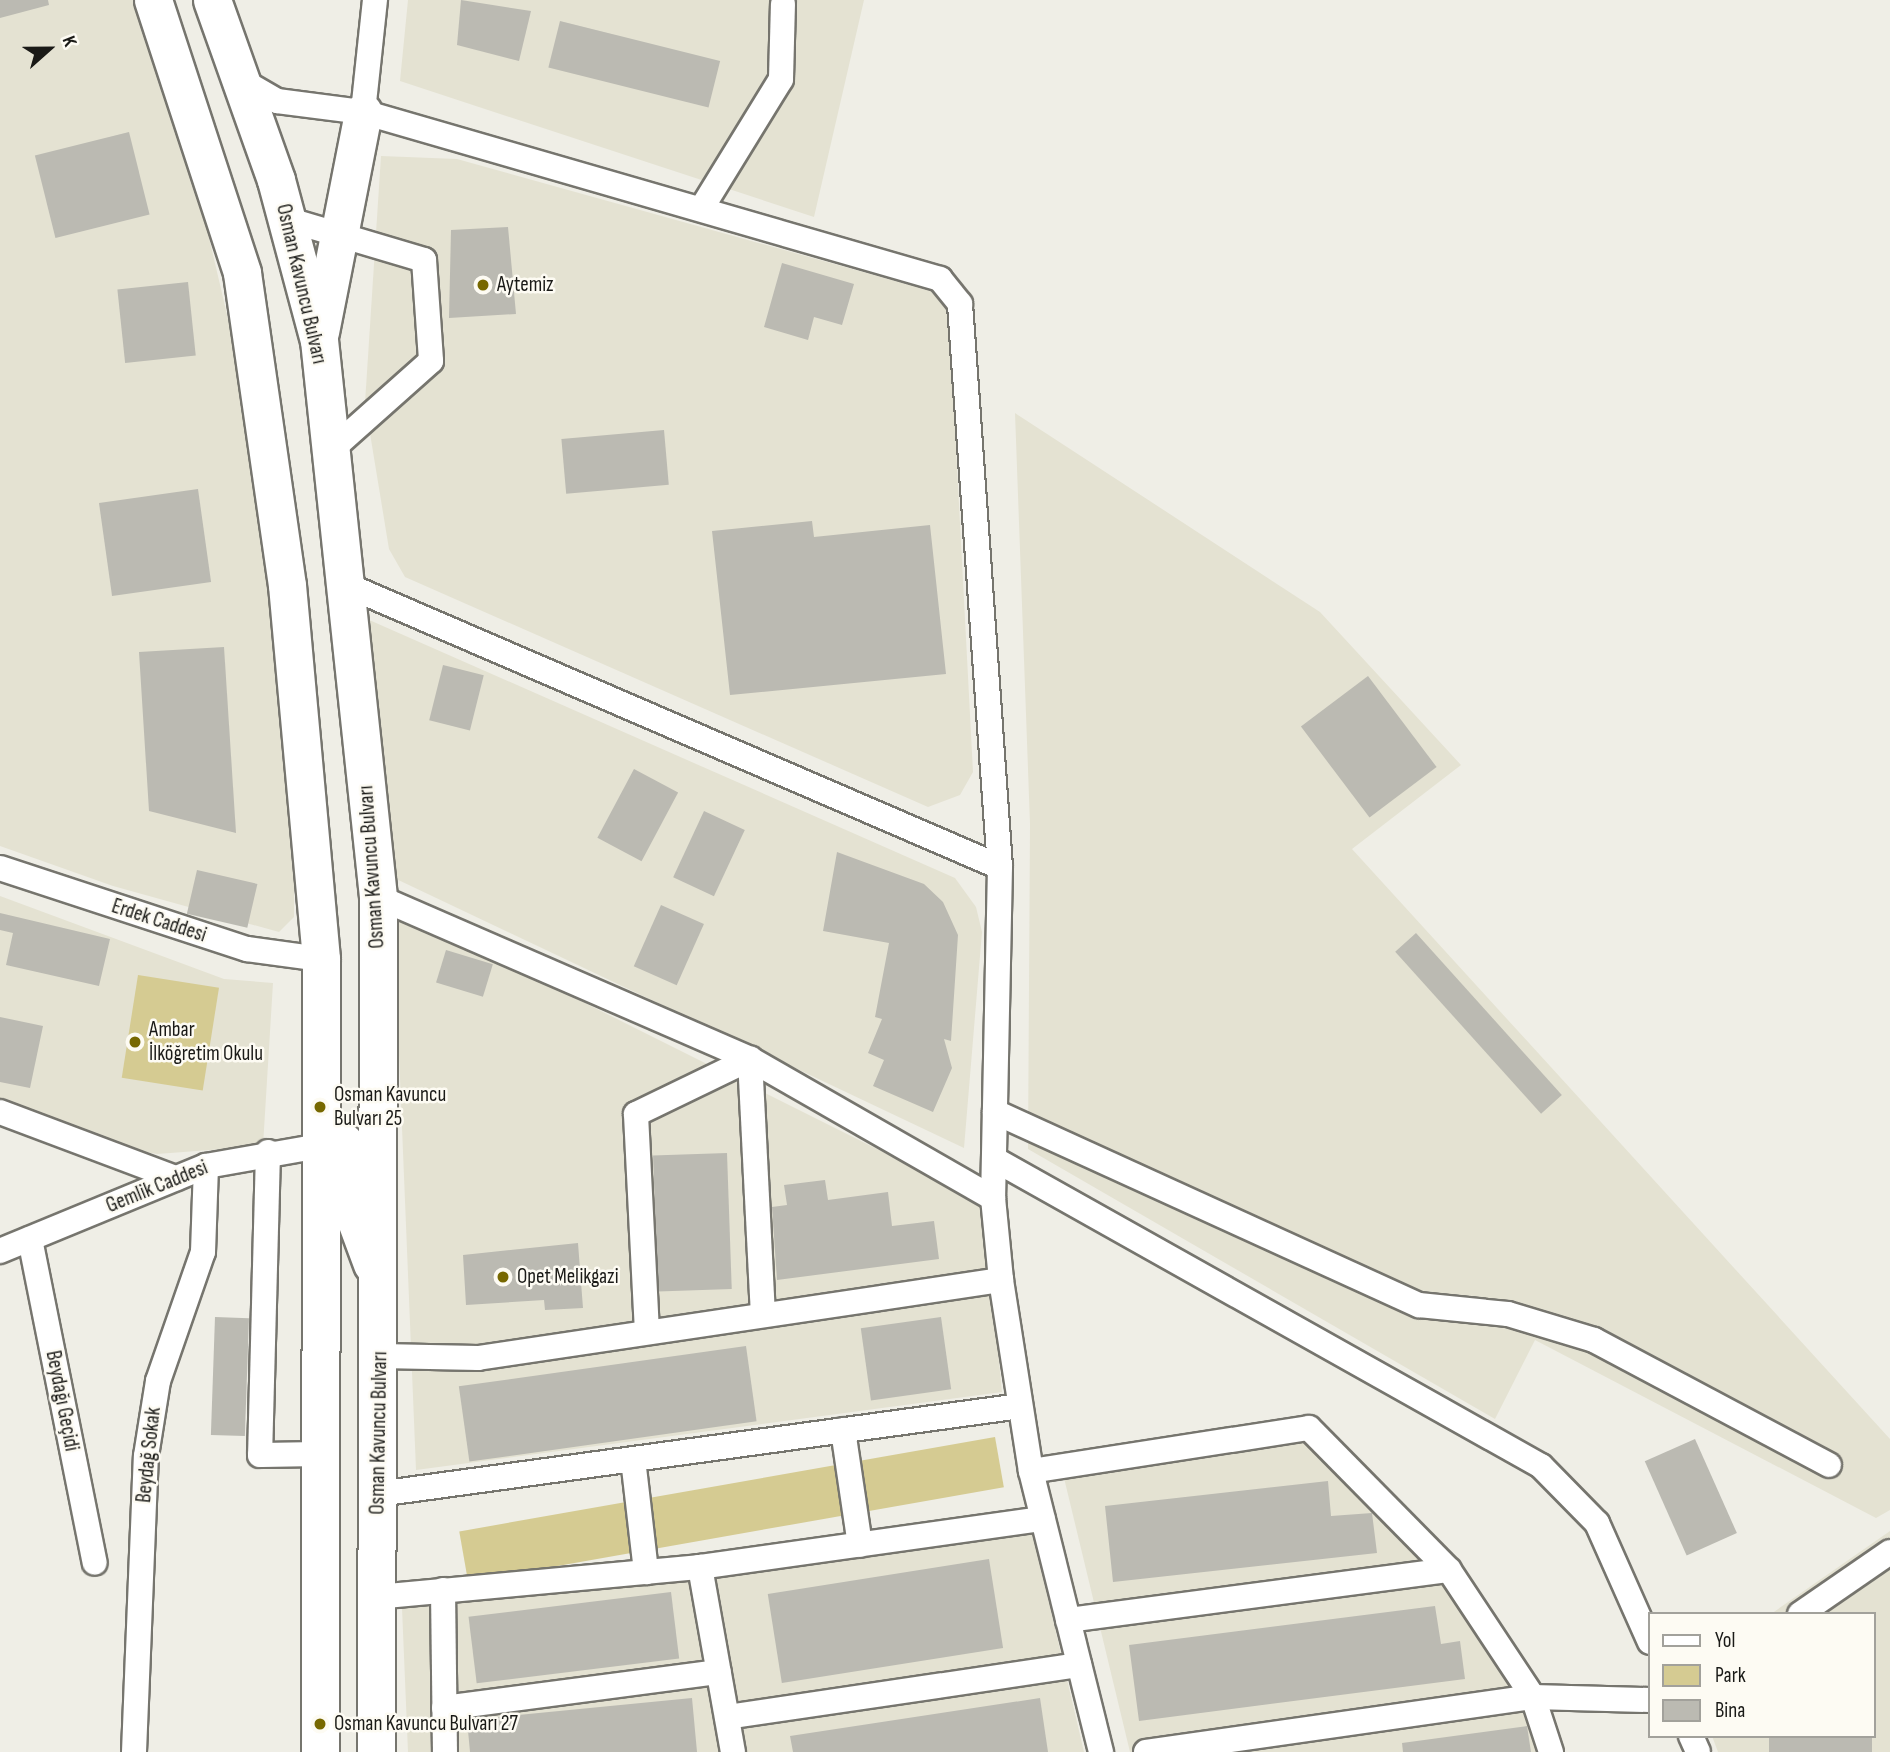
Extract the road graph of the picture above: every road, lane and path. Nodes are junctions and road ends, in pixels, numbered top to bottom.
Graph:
1 (153, 0) edge
2 (212, 0) edge
3 (375, 0) edge
4 (783, 4) dead end
5 (241, 80) junction
6 (363, 112) junction
7 (703, 206) junction
8 (286, 219) junction
9 (340, 232) junction
10 (318, 340) junction
11 (330, 451) junction
12 (344, 584) junction
13 (1000, 867) junction
14 (0, 868) edge
15 (378, 897) junction
16 (321, 959) junction
17 (750, 1059) junction
18 (0, 1112) edge
19 (995, 1112) junction
20 (320, 1146) junction
21 (268, 1152) junction
22 (994, 1159) junction
23 (206, 1166) junction
24 (176, 1178) junction
25 (993, 1198) junction
26 (30, 1239) junction
27 (0, 1251) edge
28 (1001, 1280) junction
29 (380, 1284) junction
30 (763, 1315) junction
31 (647, 1332) junction
32 (381, 1356) junction
33 (1020, 1406) junction
34 (844, 1430) junction
35 (320, 1454) junction
36 (634, 1459) junction
37 (1829, 1465) dead end
38 (1031, 1471) junction
39 (379, 1494) junction
40 (1043, 1519) junction
41 (860, 1545) junction
42 (1890, 1552) edge
43 (95, 1563) dead end
44 (700, 1567) junction
45 (1449, 1570) junction
46 (646, 1572) junction
47 (443, 1590) junction
48 (376, 1597) junction
49 (1803, 1612) edge
50 (1068, 1620) junction
51 (1648, 1637) edge
52 (1079, 1665) junction
53 (719, 1672) junction
54 (1533, 1697) junction
55 (1648, 1700) edge
56 (444, 1709) junction
57 (727, 1717) junction
58 (134, 1752) edge
59 (320, 1752) edge
60 (376, 1752) edge
61 (445, 1752) edge
62 (733, 1752) edge
63 (1101, 1752) edge
64 (1146, 1752) edge
65 (1551, 1752) edge

1 - 16 highway
2 - 5 highway, Osman Kavuncu Bulvarı
3 - 6 street
4 - 7 street
5 - 6 street
5 - 8 highway, Osman Kavuncu Bulvarı
6 - 7 street
6 - 9 highway
7 - 13 street
8 - 9 street
8 - 10 highway, Osman Kavuncu Bulvarı
9 - 10 highway
9 - 11 street
10 - 11 highway, Osman Kavuncu Bulvarı
11 - 12 highway, Osman Kavuncu Bulvarı
12 - 13 street
12 - 15 highway, Osman Kavuncu Bulvarı
13 - 19 street
14 - 16 street, Erdek Caddesi
15 - 17 street
15 - 29 highway, Osman Kavuncu Bulvarı
16 - 20 highway
16 - 29 highway
17 - 25 street
17 - 30 street
17 - 31 street
18 - 24 street
19 - 22 street
19 - 37 street
20 - 21 street, Gemlik Caddesi
20 - 35 highway
21 - 23 street, Gemlik Caddesi
21 - 35 street
22 - 25 street
22 - 51 street
23 - 24 street, Gemlik Caddesi
23 - 58 street, Beydağ Sokak
24 - 26 street, Gemlik Caddesi
25 - 28 street
26 - 27 street, Gemlik Caddesi
26 - 43 street, Beydağı Geçidi
28 - 30 street
28 - 33 street
29 - 32 highway, Osman Kavuncu Bulvarı
30 - 31 street
31 - 32 street
32 - 39 highway, Osman Kavuncu Bulvarı
33 - 34 street
33 - 38 street
34 - 36 street
34 - 41 street
35 - 59 highway
36 - 39 street
36 - 46 street
38 - 40 street
38 - 45 street
39 - 48 highway, Osman Kavuncu Bulvarı
40 - 41 street
40 - 50 street
41 - 44 street
42 - 49 street
44 - 46 street
44 - 53 street
45 - 50 street
45 - 54 street
46 - 47 street
47 - 48 street
47 - 56 street
48 - 60 highway, Osman Kavuncu Bulvarı
50 - 52 street
52 - 57 street
52 - 63 street
53 - 56 street
53 - 57 street
54 - 55 street
54 - 64 street
54 - 65 street
56 - 61 street
57 - 62 street

